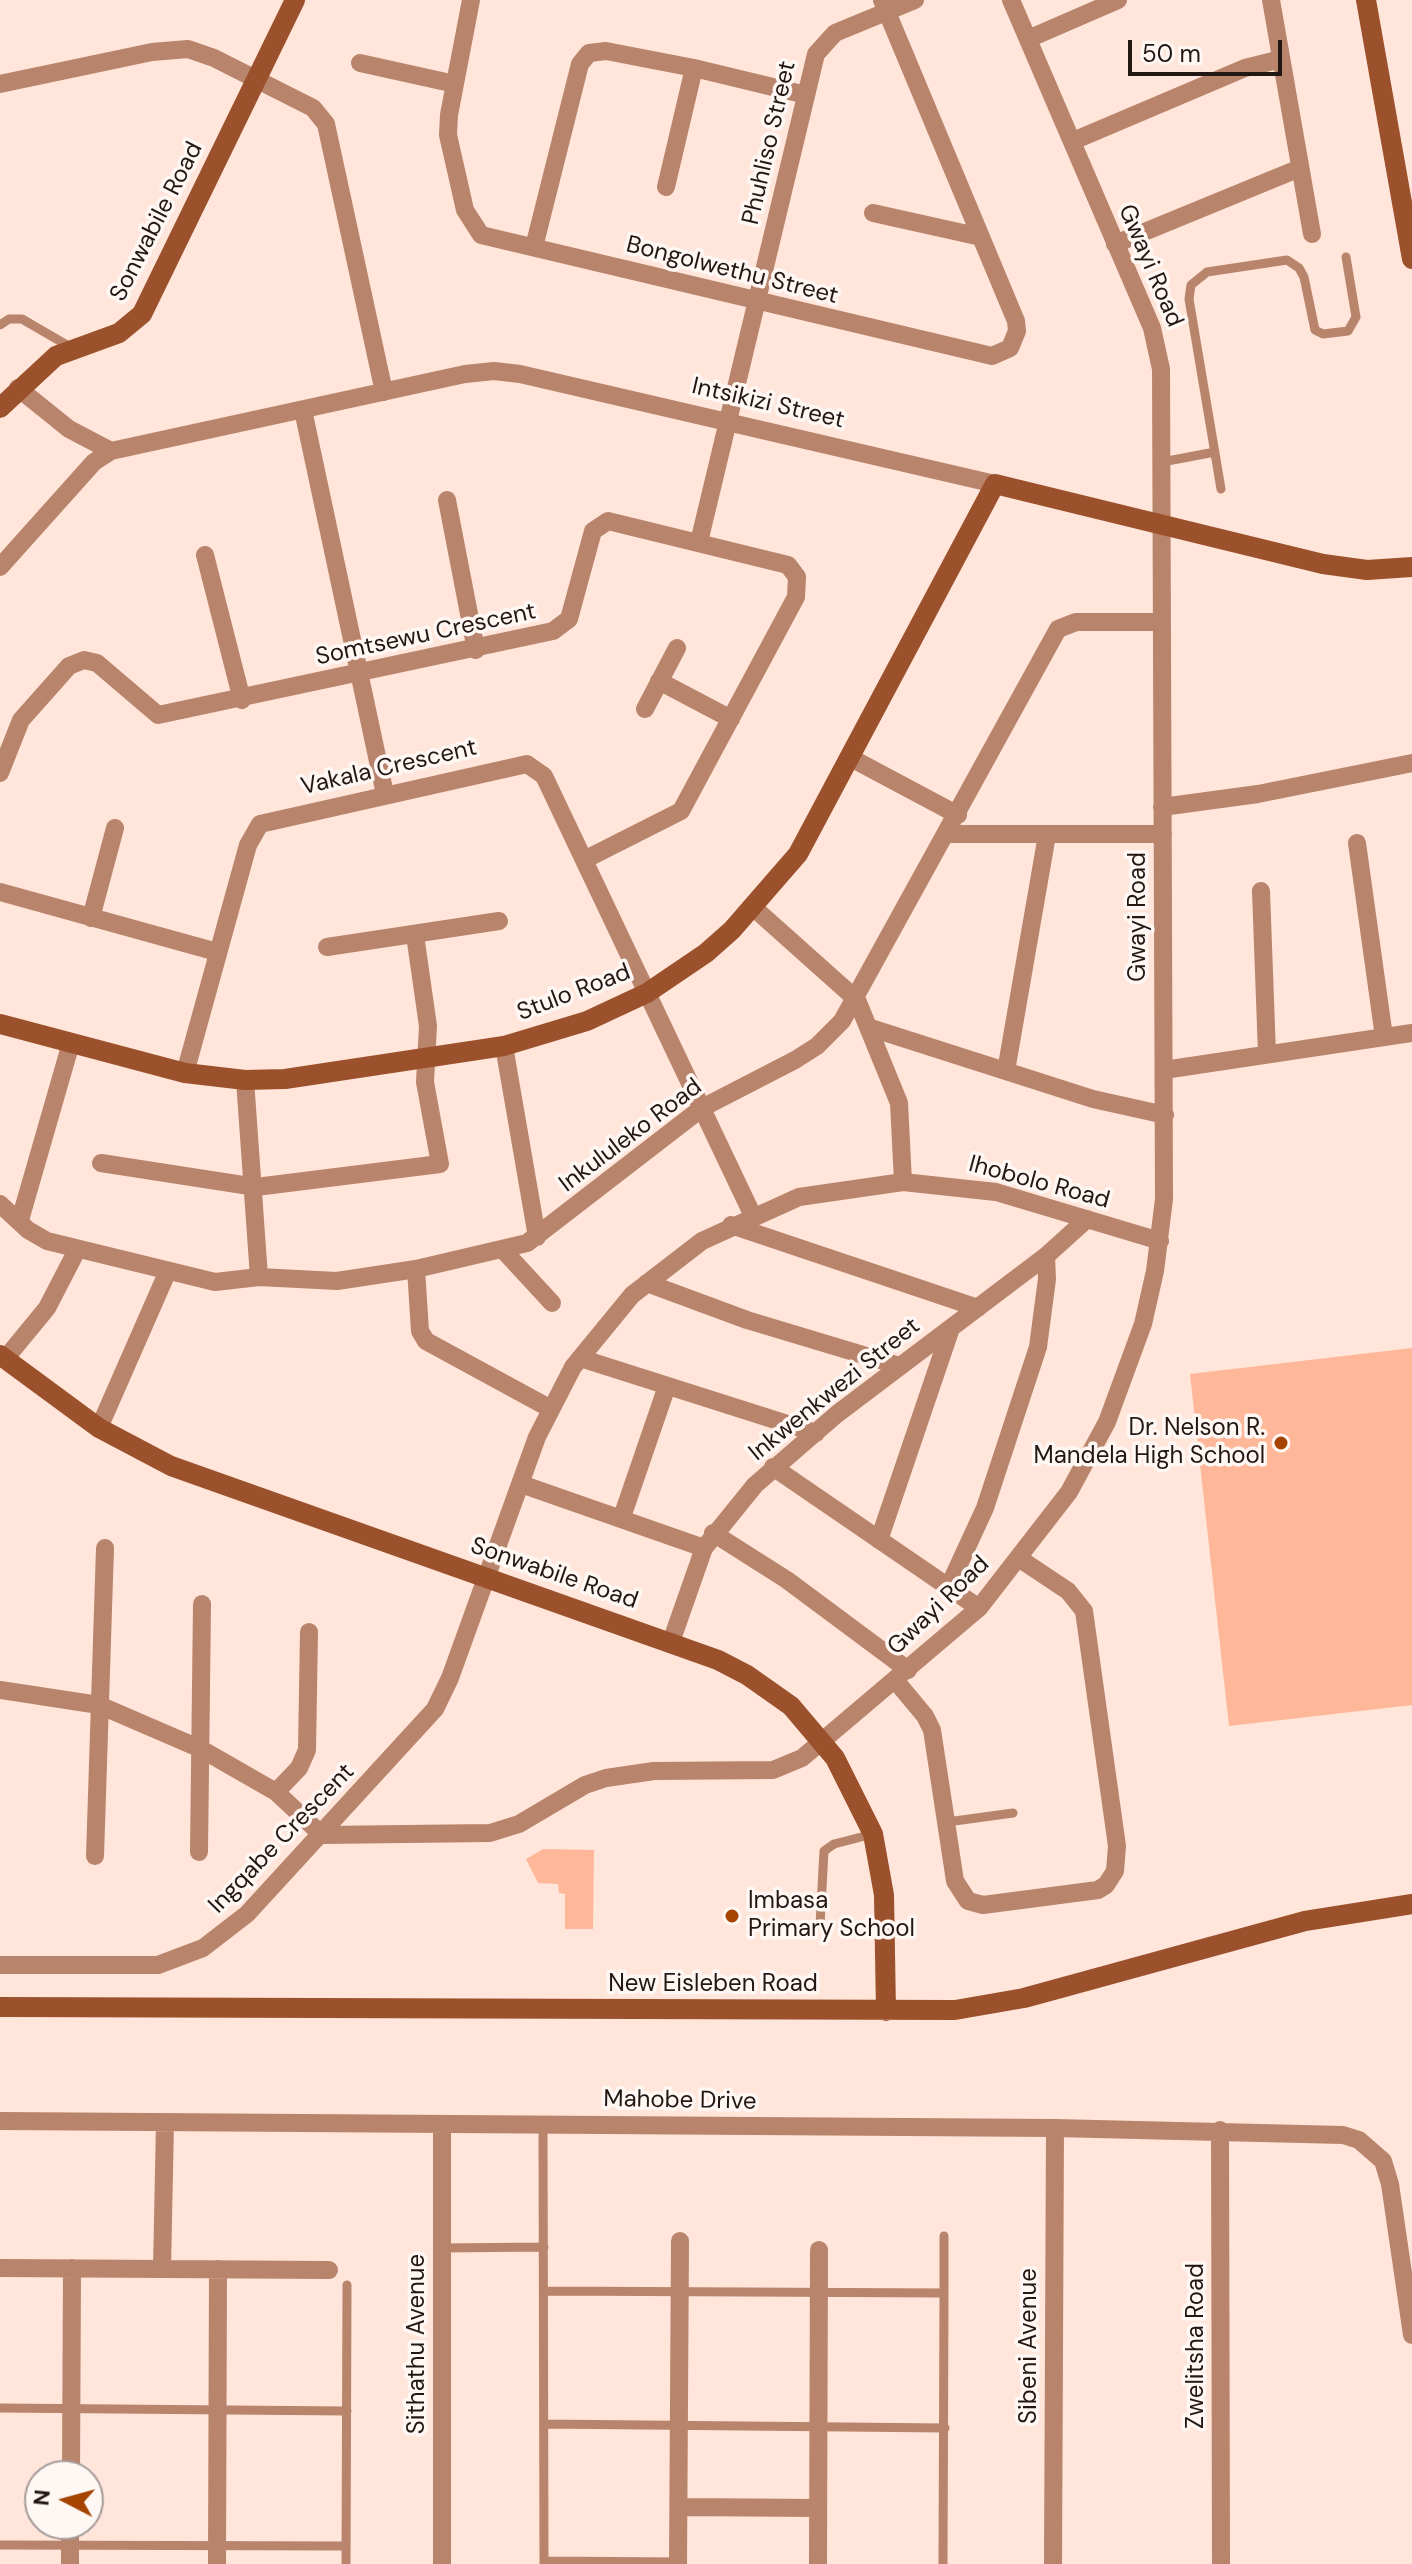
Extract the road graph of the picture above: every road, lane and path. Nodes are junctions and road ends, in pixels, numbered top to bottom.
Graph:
1 (295, 0) edge
2 (471, 0) edge
3 (915, 0) edge
4 (1011, 0) edge
5 (1118, 0) edge
6 (1271, 0) edge
7 (1366, 0) edge
8 (884, 6) edge
9 (1028, 39) junction
10 (1281, 59) junction
11 (360, 63) dead end
12 (694, 68) junction
13 (258, 79) junction
14 (0, 84) edge
15 (455, 84) junction
16 (806, 95) junction
17 (1073, 141) junction
18 (1300, 168) junction
19 (666, 187) dead end
20 (873, 213) dead end
21 (1312, 234) dead end
22 (981, 237) junction
23 (1115, 244) junction
24 (534, 247) junction
25 (1346, 257) dead end
26 (1412, 259) edge
27 (756, 302) junction
28 (0, 325) edge
29 (72, 348) junction
30 (18, 388) junction
31 (384, 392) junction
32 (0, 408) edge
33 (303, 410) junction
34 (728, 421) junction
35 (111, 451) junction
36 (1215, 452) junction
37 (1162, 462) junction
38 (995, 484) junction
39 (1221, 489) dead end
40 (447, 500) dead end
41 (1163, 525) junction
42 (699, 542) junction
43 (205, 555) dead end
44 (0, 567) edge
45 (1412, 567) edge
46 (1162, 622) junction
47 (677, 648) dead end
48 (476, 650) junction
49 (359, 675) junction
50 (659, 681) junction
51 (242, 700) junction
52 (645, 709) dead end
53 (731, 719) junction
54 (851, 758) junction
55 (1412, 763) edge
56 (0, 773) edge
57 (385, 794) junction
58 (1162, 807) junction
59 (958, 815) junction
60 (115, 828) dead end
61 (947, 834) junction
62 (1163, 834) junction
63 (1047, 835) junction
64 (1357, 843) dead end
65 (586, 859) junction
66 (1261, 891) dead end
67 (0, 892) edge
68 (754, 908) junction
69 (91, 918) junction
70 (499, 921) dead end
71 (415, 935) junction
72 (327, 947) dead end
73 (217, 952) junction
74 (647, 993) junction
75 (857, 1000) junction
76 (0, 1024) edge
77 (871, 1028) junction
78 (1412, 1033) edge
79 (1384, 1037) junction
80 (71, 1043) junction
81 (504, 1046) junction
82 (1267, 1054) junction
83 (427, 1059) junction
84 (1164, 1070) junction
85 (1006, 1071) junction
86 (185, 1073) junction
87 (245, 1080) junction
88 (702, 1108) junction
89 (1165, 1115) junction
90 (101, 1163) dead end
91 (903, 1182) junction
92 (256, 1187) junction
93 (0, 1204) edge
94 (753, 1216) junction
95 (1087, 1219) junction
96 (20, 1220) junction
97 (731, 1225) junction
98 (537, 1237) junction
99 (1160, 1241) junction
100 (77, 1250) junction
101 (504, 1251) junction
102 (1046, 1256) junction
103 (416, 1269) junction
104 (167, 1273) junction
105 (259, 1277) junction
106 (647, 1283) junction
107 (552, 1303) dead end
108 (978, 1308) junction
109 (951, 1329) junction
110 (2, 1357) edge
111 (580, 1358) junction
112 (900, 1366) junction
113 (667, 1386) junction
114 (551, 1409) junction
115 (99, 1428) junction
116 (816, 1433) junction
117 (773, 1467) junction
118 (521, 1484) junction
119 (622, 1517) junction
120 (879, 1540) junction
121 (708, 1541) junction
122 (105, 1548) dead end
123 (1020, 1559) junction
124 (487, 1579) junction
125 (949, 1586) junction
126 (202, 1604) dead end
127 (979, 1608) junction
128 (309, 1632) dead end
129 (671, 1642) junction
130 (901, 1675) junction
131 (0, 1690) edge
132 (99, 1705) junction
133 (821, 1742) junction
134 (201, 1749) junction
135 (276, 1792) junction
136 (1013, 1813) dead end
137 (947, 1822) junction
138 (873, 1834) junction
139 (322, 1835) junction
140 (199, 1852) dead end
141 (95, 1856) dead end
142 (1412, 1904) edge
143 (820, 1925) dead end
144 (0, 1965) edge
145 (0, 2007) edge
146 (886, 2011) junction
147 (0, 2121) edge
148 (165, 2122) junction
149 (543, 2124) junction
150 (442, 2125) junction
151 (1055, 2128) junction
152 (1220, 2130) junction
153 (944, 2236) dead end
154 (680, 2241) dead end
155 (544, 2247) junction
156 (442, 2248) junction
157 (819, 2250) dead end
158 (0, 2268) edge
159 (72, 2268) junction
160 (162, 2269) junction
161 (218, 2269) junction
162 (329, 2270) dead end
163 (347, 2285) dead end
164 (544, 2291) junction
165 (680, 2292) junction
166 (819, 2293) junction
167 (944, 2293) junction
168 (1410, 2300) edge
169 (1412, 2335) edge
170 (0, 2408) edge
171 (71, 2409) junction
172 (217, 2410) junction
173 (347, 2411) junction
174 (544, 2424) junction
175 (679, 2426) junction
176 (818, 2427) junction
177 (945, 2428) junction
178 (71, 2460) edge
179 (679, 2507) junction
180 (818, 2508) junction
181 (0, 2545) edge
182 (346, 2546) junction
183 (70, 2554) edge
184 (217, 2555) edge
185 (544, 2562) edge
186 (678, 2563) edge
187 (1224, 2563) edge
188 (346, 2564) edge
189 (442, 2564) edge
190 (818, 2564) edge
191 (943, 2564) edge
192 (1053, 2564) edge

1 - 13 street, Sonwabile Road
2 - 15 street, Bongolwethu Street
3 - 8 street, Phuhliso Street
4 - 9 street, Gwayi Road
5 - 9 street
6 - 10 street
7 - 26 street
8 - 16 street, Phuhliso Street
8 - 22 street, Bongolwethu Street
9 - 17 street, Gwayi Road
10 - 17 street
10 - 18 street
11 - 15 street
12 - 16 street
12 - 19 street
12 - 24 street
13 - 14 street
13 - 29 street, Sonwabile Road
13 - 31 street
15 - 24 street, Bongolwethu Street
16 - 27 street, Phuhliso Street
17 - 23 street, Gwayi Road
18 - 21 street
18 - 23 street
20 - 22 street
22 - 27 street, Bongolwethu Street
23 - 37 street, Gwayi Road
24 - 27 street, Bongolwethu Street
25 - 36 lane
27 - 34 street, Phuhliso Street
28 - 29 lane
29 - 30 street, Sonwabile Road
30 - 32 street, Sonwabile Road
30 - 35 street
31 - 33 street, Intsikizi Street
31 - 34 street, Intsikizi Street
33 - 35 street, Intsikizi Street
33 - 49 street
34 - 38 street, Intsikizi Street
34 - 42 street, Phuhliso Street
35 - 44 street
36 - 37 lane
36 - 39 lane
37 - 41 street, Gwayi Road
38 - 41 street, Intsikizi Street
38 - 54 street, Stulo Road
40 - 48 street
41 - 45 street, Intsikizi Street
41 - 46 street, Gwayi Road
42 - 48 street, Somtsewu Crescent
42 - 53 street, Somtsewu Crescent
43 - 51 street
46 - 58 street, Gwayi Road
46 - 59 street, Inkululeko Road
47 - 50 street
48 - 49 street, Somtsewu Crescent
49 - 51 street, Somtsewu Crescent
49 - 57 street
50 - 52 street
50 - 53 street
51 - 56 street, Somtsewu Crescent
53 - 65 street, Somtsewu Crescent
54 - 59 street
54 - 68 street, Stulo Road
55 - 58 street
57 - 65 street, Vakala Crescent
57 - 73 street, Vakala Crescent
58 - 62 street, Gwayi Road
59 - 61 street, Inkululeko Road
60 - 69 street
61 - 63 street
61 - 75 street, Inkululeko Road
62 - 63 street
62 - 84 street, Gwayi Road
63 - 85 street
64 - 79 street
65 - 74 street, Vakala Crescent
66 - 82 street
67 - 69 street
68 - 74 street, Stulo Road
68 - 75 street
69 - 73 street
70 - 71 street
71 - 72 street
71 - 83 street
73 - 86 street, Vakala Crescent
74 - 81 street, Stulo Road
74 - 88 street, Vakala Crescent
75 - 77 street
75 - 88 street, Inkululeko Road
76 - 80 street, Stulo Road
77 - 85 street
77 - 91 street
78 - 79 street
79 - 82 street
80 - 86 street, Stulo Road
80 - 96 street
81 - 83 street, Stulo Road
81 - 98 street
82 - 84 street
83 - 87 street, Stulo Road
83 - 92 street
84 - 89 street, Gwayi Road
85 - 89 street
86 - 87 street, Stulo Road
87 - 92 street
88 - 94 street, Vakala Crescent
88 - 98 street, Inkululeko Road
89 - 99 street, Gwayi Road
90 - 92 street
91 - 94 street, Ihobolo Road
91 - 95 street, Ihobolo Road
92 - 105 street
93 - 96 street, Inkululeko Road
94 - 97 street, Ihobolo Road
95 - 99 street, Ihobolo Road
95 - 102 street, Inkwenkwezi Street
96 - 100 street, Inkululeko Road
97 - 106 street, Ihobolo Road
97 - 108 street
98 - 101 street, Inkululeko Road
99 - 123 street, Gwayi Road
100 - 104 street, Inkululeko Road
100 - 110 street
101 - 103 street, Inkululeko Road
101 - 107 street
102 - 108 street, Inkwenkwezi Street
102 - 125 street
103 - 105 street, Inkululeko Road
103 - 114 street
104 - 105 street, Inkululeko Road
104 - 115 street
106 - 111 street, Ihobolo Road
106 - 112 street
108 - 109 street, Inkwenkwezi Street
109 - 112 street, Inkwenkwezi Street
109 - 120 street
110 - 115 street, Sonwabile Road
111 - 113 street
111 - 114 street, Ihobolo Road
112 - 116 street, Inkwenkwezi Street
113 - 116 street
113 - 119 street
114 - 118 street, Ihobolo Road
115 - 124 street, Sonwabile Road
116 - 117 street, Inkwenkwezi Street
117 - 120 street
117 - 121 street, Inkwenkwezi Street
118 - 119 street
118 - 124 street, Ihobolo Road
119 - 121 street
120 - 125 street
121 - 129 street, Inkwenkwezi Street
121 - 130 street
122 - 132 street
123 - 127 street, Gwayi Road
123 - 137 street
124 - 129 street, Sonwabile Road
124 - 139 street, Ingqabe Crescent
125 - 127 street
126 - 134 street
127 - 130 street, Gwayi Road
128 - 135 street
129 - 133 street, Sonwabile Road
130 - 133 street, Gwayi Road
130 - 137 street
131 - 132 street
132 - 134 street
132 - 141 street
133 - 138 street, Sonwabile Road
133 - 139 street, Gwayi Road
134 - 135 street
134 - 140 street
135 - 139 street
136 - 137 lane
138 - 143 lane
138 - 146 street, Sonwabile Road
139 - 144 street, Ingqabe Crescent
142 - 146 street, New Eisleben Road
145 - 146 street, New Eisleben Road
147 - 148 street, Mahobe Drive
148 - 150 street, Mahobe Drive
148 - 160 street
149 - 150 street, Mahobe Drive
149 - 151 street, Mahobe Drive
149 - 155 lane
150 - 156 street, Sithathu Avenue
151 - 152 street, Mahobe Drive
151 - 192 street, Sibeni Avenue
152 - 168 street, Mahobe Drive
152 - 187 street, Zwelitsha Road
153 - 167 lane
154 - 165 street
155 - 156 lane
155 - 164 lane
156 - 189 street, Sithathu Avenue
157 - 166 street
158 - 159 street
159 - 160 street
159 - 171 street
160 - 161 street
161 - 162 street
161 - 172 street
163 - 173 lane
164 - 165 lane
164 - 174 lane
165 - 166 lane
165 - 175 street
166 - 167 lane
166 - 176 street
167 - 177 lane
168 - 169 street
170 - 171 lane
171 - 172 lane
171 - 178 street
172 - 173 lane
172 - 184 street
173 - 182 lane
174 - 175 lane
174 - 185 lane
175 - 176 lane
175 - 179 street
176 - 177 lane
176 - 180 street
177 - 191 lane
179 - 180 street
179 - 186 street
180 - 190 street
181 - 183 lane
182 - 184 lane
182 - 188 lane
183 - 184 lane
185 - 186 lane

